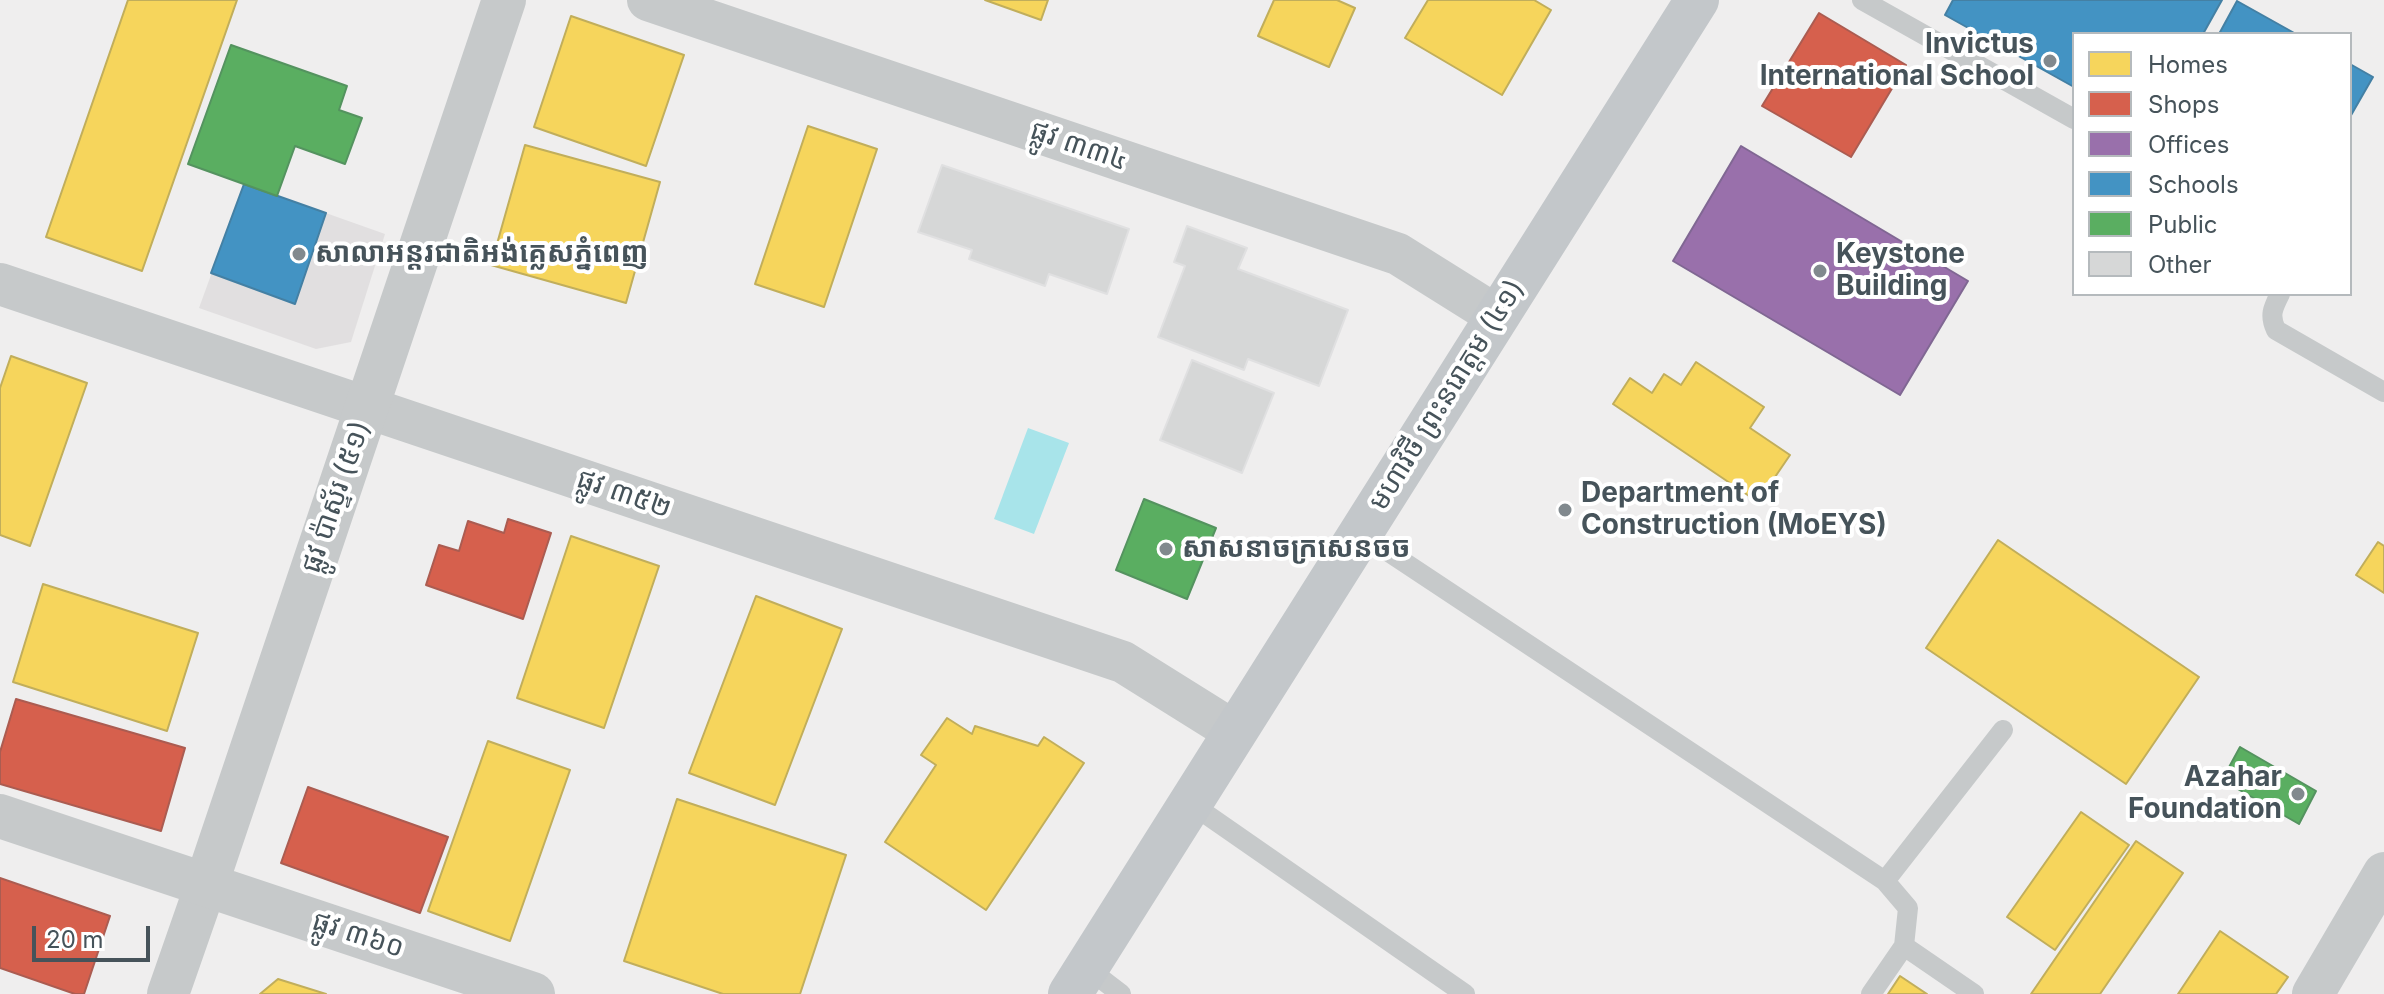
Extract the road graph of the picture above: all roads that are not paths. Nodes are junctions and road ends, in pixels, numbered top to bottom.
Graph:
1 (504, 0) edge
2 (648, 0) edge
3 (1697, 0) edge
4 (1862, 0) edge
5 (2072, 118) edge
6 (0, 284) edge
7 (2279, 296) edge
8 (1497, 316) junction
9 (2384, 392) edge
10 (367, 408) junction
11 (1360, 533) junction
12 (2003, 730) dead end
13 (1235, 732) junction
14 (1190, 803) junction
15 (0, 816) edge
16 (2384, 873) edge
17 (1885, 881) junction
18 (206, 885) junction
19 (1904, 946) junction
20 (1078, 981) edge
21 (168, 994) edge
22 (533, 994) edge
23 (1121, 994) edge
24 (1465, 994) edge
25 (1871, 994) edge
26 (1974, 994) edge
27 (2313, 994) edge

1 - 10 street, ផ្លូវ ប៉ាស្ទ័រ (៥១)
2 - 8 street, ផ្លូវ ៣៣៤
3 - 8 main road, មហាវិថី ព្រះនរោត្តម (៤១)
4 - 5 lane
6 - 10 street, ផ្លូវ ៣៥២
7 - 9 lane
8 - 11 main road, មហាវិថី ព្រះនរោត្តម (៤១)
10 - 13 street, ផ្លូវ ៣៥២
10 - 18 street, ផ្លូវ ប៉ាស្ទ័រ (៥១)
11 - 13 main road, មហាវិថី ព្រះនរោត្តម (៤១)
11 - 17 lane
12 - 17 lane
13 - 14 main road, មហាវិថី ព្រះនរោត្តម (៤១)
14 - 20 main road, មហាវិថី ព្រះនរោត្តម (៤១)
14 - 24 lane
15 - 18 street, ផ្លូវ ៣៦០
16 - 27 street
17 - 19 lane
18 - 21 street, ផ្លូវ ប៉ាស្ទ័រ (៥១)
18 - 22 street, ផ្លូវ ៣៦០
19 - 25 lane
19 - 26 lane
20 - 23 lane

